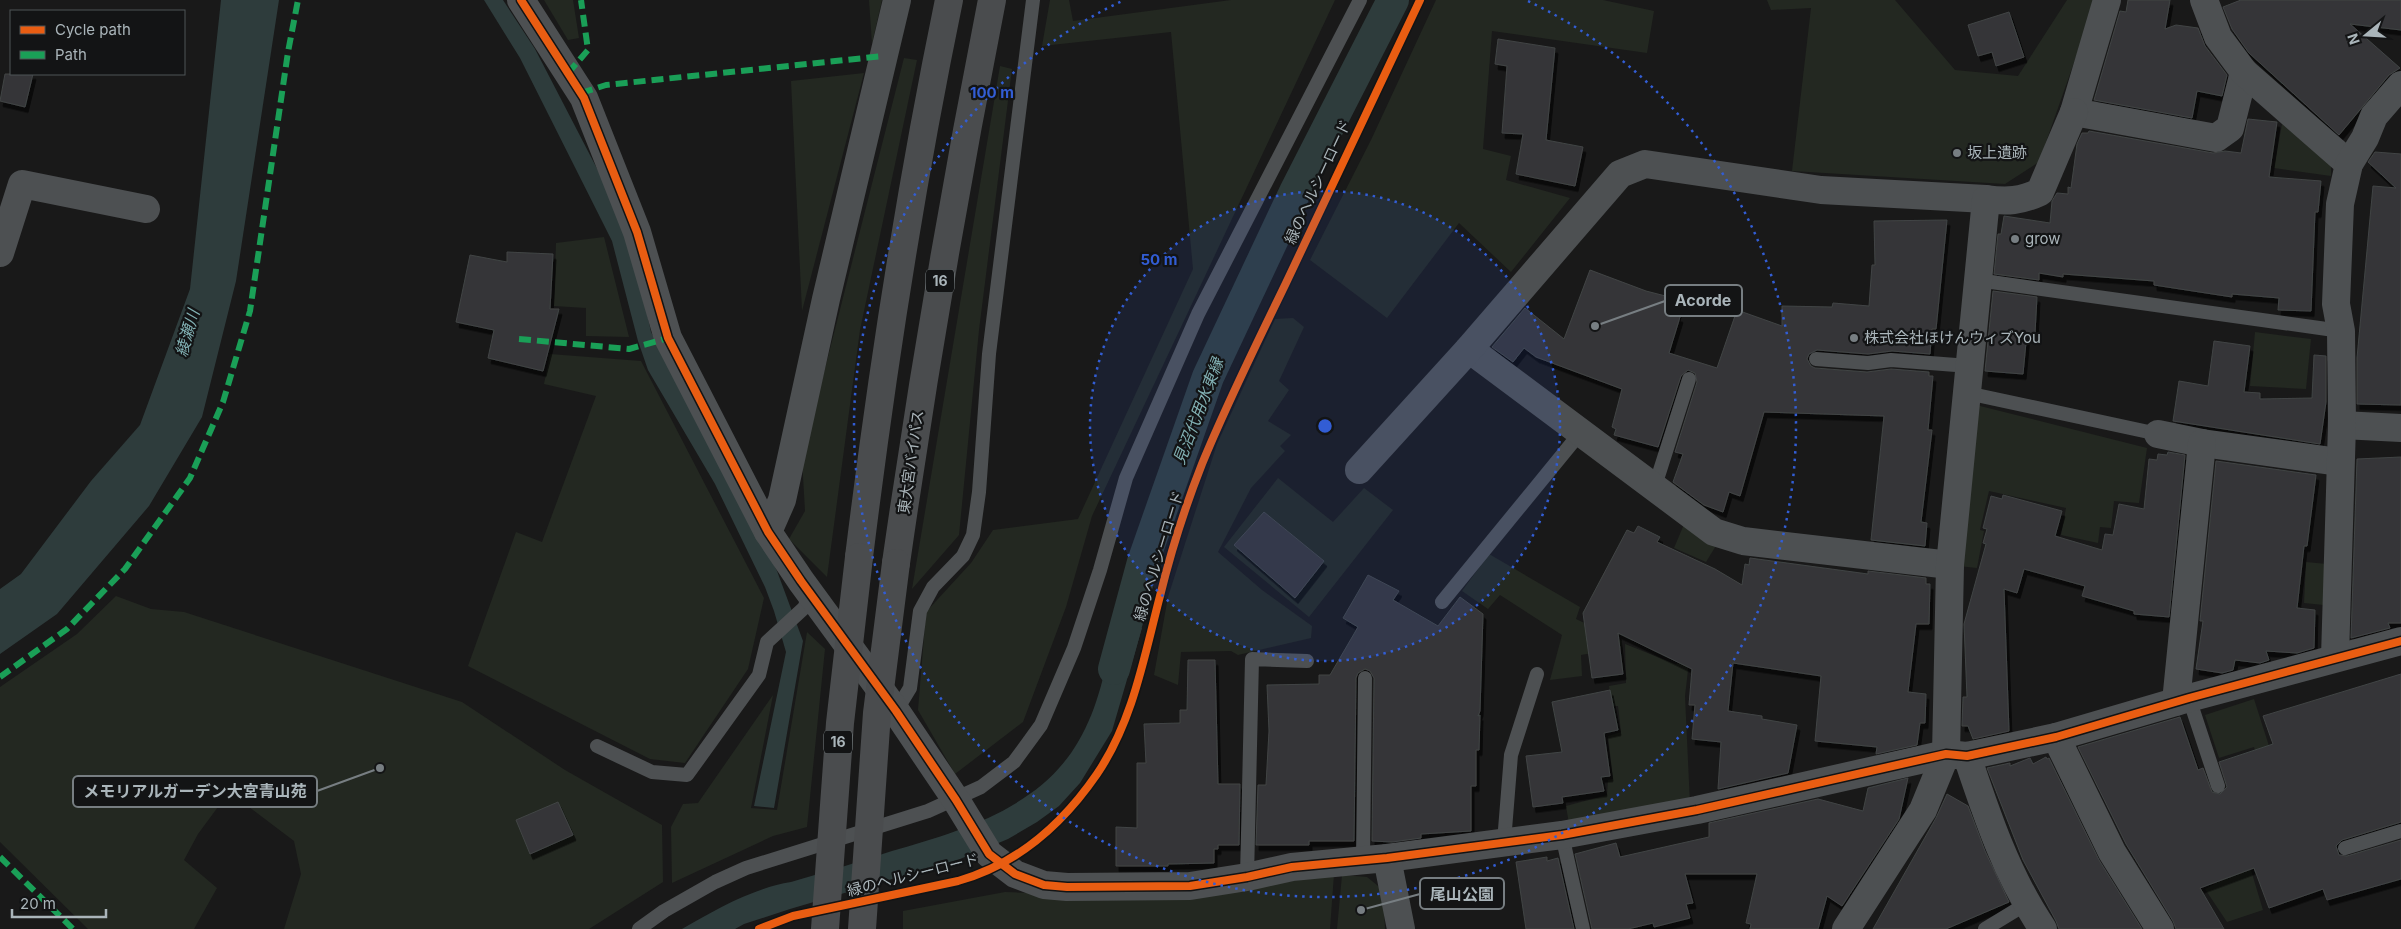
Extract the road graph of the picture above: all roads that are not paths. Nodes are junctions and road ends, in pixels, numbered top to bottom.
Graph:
1 (521, 0) edge
2 (897, 0) edge
3 (949, 0) edge
4 (992, 0) edge
5 (1033, 0) edge
6 (1360, 0) edge
7 (2108, 0) edge
8 (2204, 0) edge
9 (2244, 72) junction
10 (2401, 85) edge
11 (2074, 112) junction
12 (2349, 164) junction
13 (1986, 199) junction
14 (146, 209) dead end
15 (0, 253) edge
16 (1977, 280) junction
17 (2341, 331) junction
18 (1469, 349) junction
19 (1816, 359) dead end
20 (1970, 366) junction
21 (1689, 379) dead end
22 (1967, 393) junction
23 (2342, 425) junction
24 (2401, 428) edge
25 (1581, 432) junction
26 (2158, 434) joint
27 (2202, 443) junction
28 (2340, 462) junction
29 (1359, 470) dead end
30 (1655, 486) junction
31 (768, 532) junction
32 (1950, 565) junction
33 (808, 601) junction
34 (1442, 602) dead end
35 (2401, 641) edge
36 (2335, 657) junction
37 (1307, 661) dead end
38 (1538, 674) dead end
39 (1366, 678) dead end
40 (2182, 700) junction
41 (896, 711) junction
42 (2056, 737) junction
43 (597, 746) dead end
44 (1956, 755) junction
45 (2218, 786) dead end
46 (960, 806) junction
47 (2401, 831) edge
48 (1562, 835) junction
49 (1504, 842) junction
50 (2345, 848) dead end
51 (1375, 859) junction
52 (1247, 877) junction
53 (2026, 904) junction
54 (639, 929) edge
55 (825, 929) edge
56 (862, 929) edge
57 (1401, 929) edge
58 (1583, 929) edge
59 (1846, 929) edge
60 (1986, 929) edge
61 (2042, 929) edge
62 (2160, 929) edge

1 - 31 street
2 - 31 street
3 - 55 highway, 16, bridge
4 - 56 highway, 東大宮バイパス / 16, bridge
5 - 41 lane
6 - 46 lane
7 - 11 street
8 - 9 street
9 - 11 street
9 - 12 street
10 - 12 street
11 - 13 street
12 - 17 street
13 - 16 street
13 - 18 street
14 - 15 street
16 - 17 lane
16 - 20 street
17 - 23 street
18 - 25 street
18 - 29 street
19 - 20 lane
20 - 22 street
21 - 30 lane
22 - 26 lane
22 - 32 street
23 - 24 street
23 - 28 street
25 - 30 street
25 - 34 lane
26 - 27 street
27 - 28 street
27 - 40 street
28 - 36 street
30 - 32 street
31 - 33 street
32 - 44 street
33 - 41 street
33 - 43 lane
35 - 36 street
36 - 40 street
37 - 52 lane
38 - 49 lane
39 - 51 lane
40 - 42 street
40 - 45 lane
41 - 46 street
42 - 44 street
42 - 62 street
44 - 48 street
44 - 53 street
44 - 59 street
46 - 52 street
46 - 54 lane
47 - 50 lane
48 - 49 street
48 - 58 lane
49 - 51 street
51 - 52 street
51 - 57 street
53 - 60 lane
53 - 61 street

